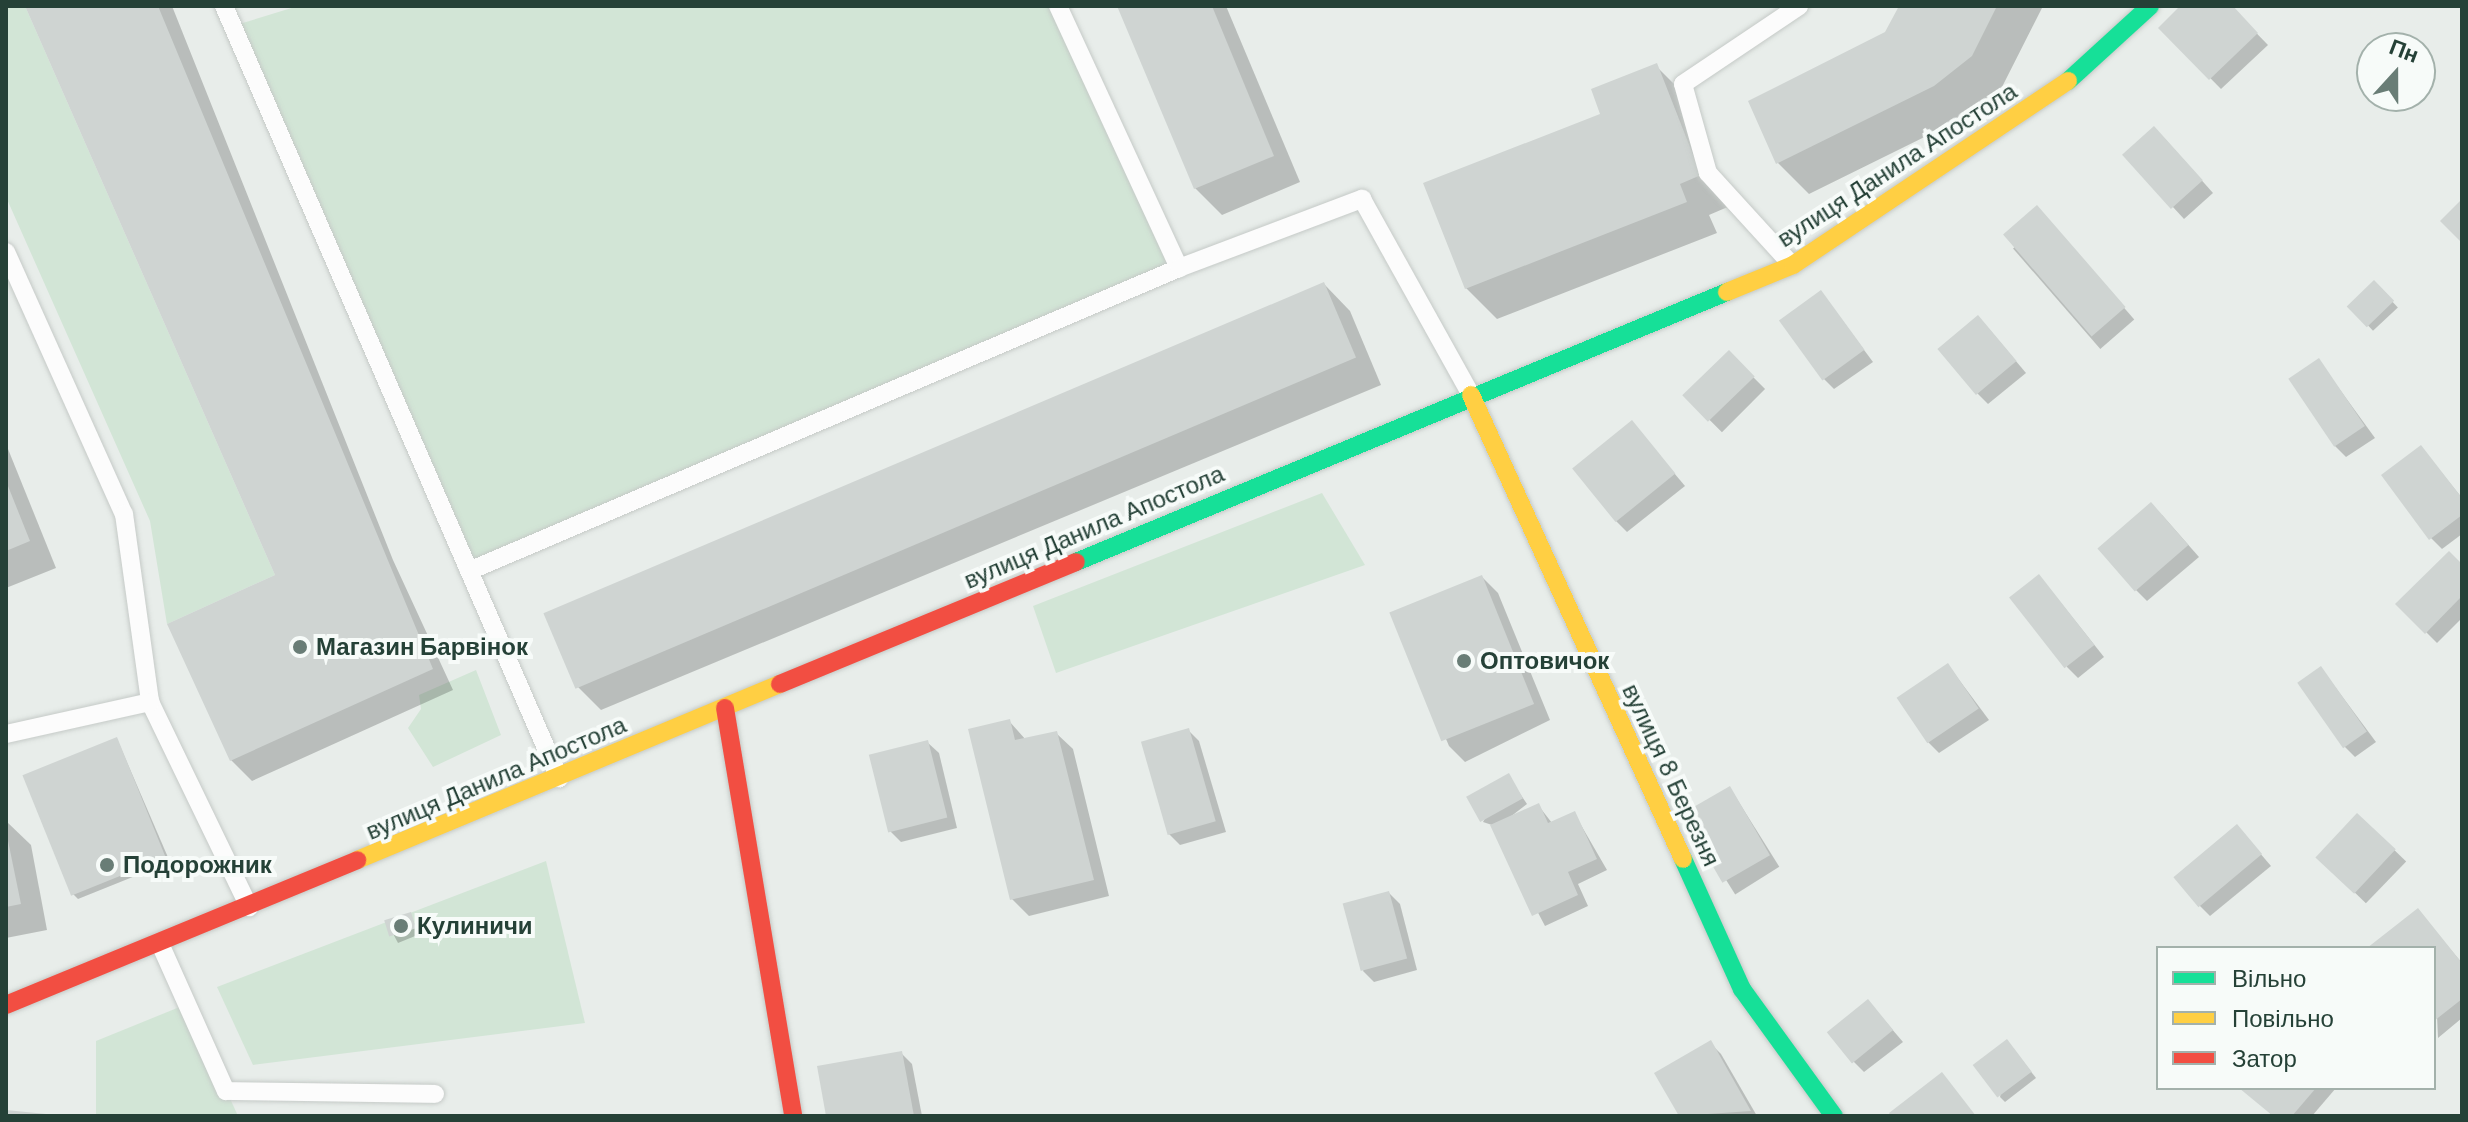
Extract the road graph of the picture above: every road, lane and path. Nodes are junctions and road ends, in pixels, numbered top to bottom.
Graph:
1 (224, 6) edge
2 (1058, 6) edge
3 (1799, 6) edge
4 (2150, 6) edge
5 (6, 252) edge
6 (1793, 265) junction
7 (1179, 268) junction
8 (1471, 395) junction
9 (469, 571) junction
10 (150, 702) junction
11 (725, 708) junction
12 (6, 734) edge
13 (559, 778) junction
14 (249, 907) junction
15 (161, 946) junction
16 (6, 1005) edge
17 (435, 1094) dead end
18 (793, 1116) edge
19 (1834, 1116) edge

1 - 9 lane
2 - 7 lane
3 - 6 lane
4 - 6 street, вулиця Данила Апостола
5 - 10 lane
6 - 8 street, вулиця Данила Апостола
7 - 8 lane
7 - 9 lane
8 - 11 street, вулиця Данила Апостола
8 - 19 street, вулиця 8 Березня
9 - 13 lane
10 - 12 lane
10 - 14 lane
11 - 13 street, вулиця Данила Апостола
11 - 18 street
13 - 14 street, вулиця Данила Апостола
14 - 15 street, вулиця Данила Апостола
15 - 16 street, вулиця Данила Апостола
15 - 17 lane

